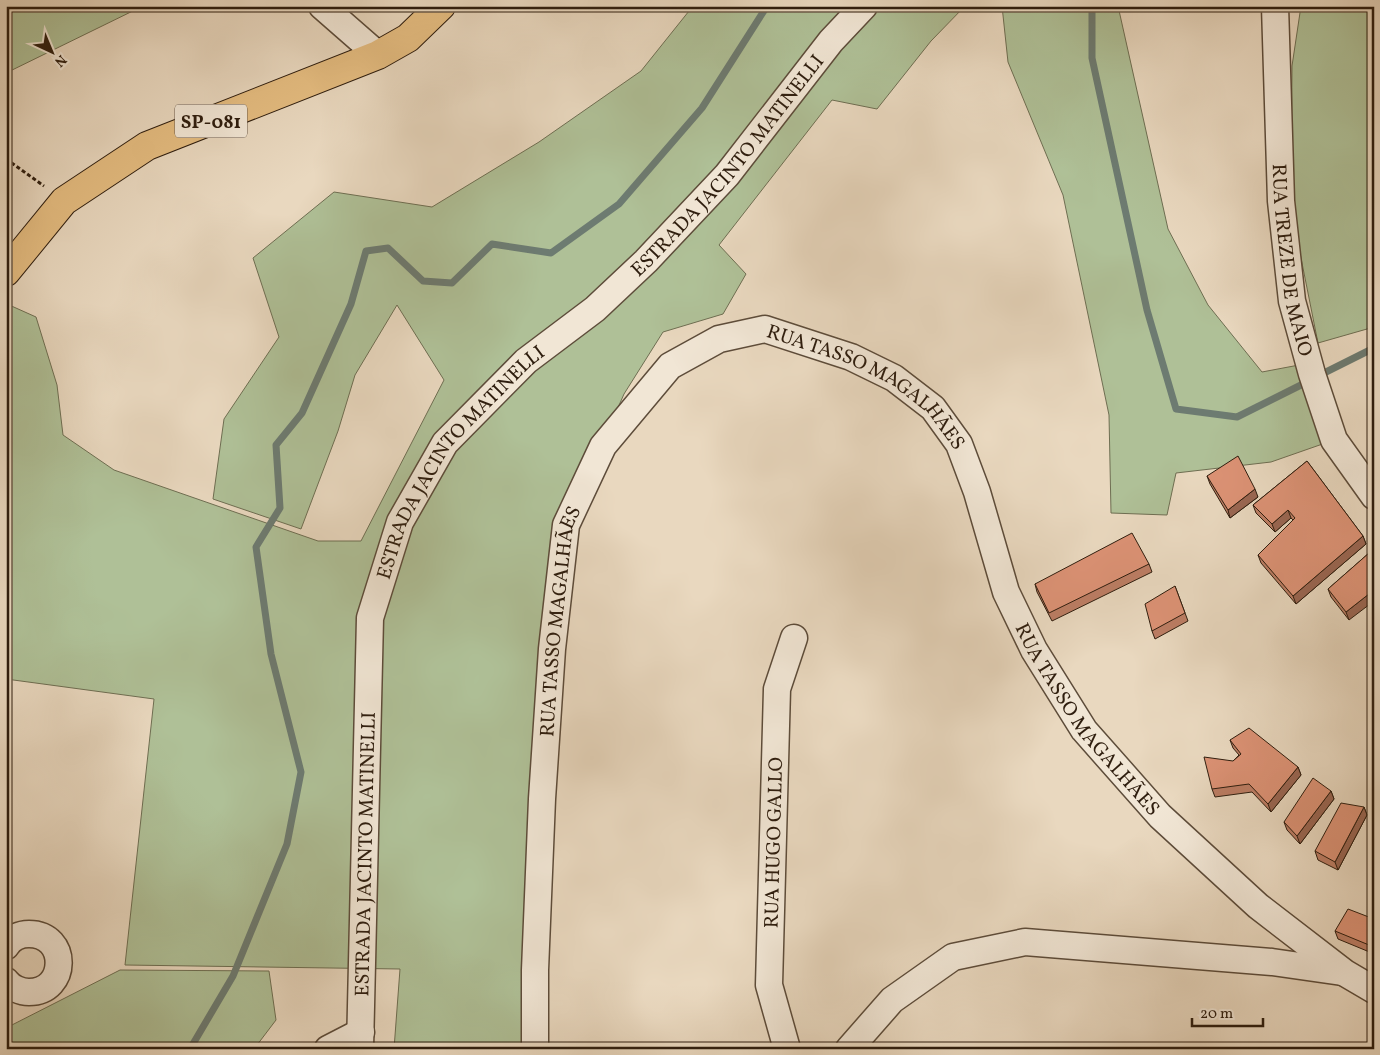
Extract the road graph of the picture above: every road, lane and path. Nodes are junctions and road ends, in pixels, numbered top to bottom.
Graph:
1 (322, 6) edge
2 (441, 6) edge
3 (864, 6) edge
4 (1275, 6) edge
5 (378, 55) junction
6 (6, 159) edge
7 (64, 201) junction
8 (6, 272) edge
9 (1374, 496) edge
10 (794, 638) dead end
11 (6, 946) edge
12 (1345, 972) junction
13 (1374, 990) edge
14 (11, 992) edge
15 (360, 1040) edge
16 (328, 1049) edge
17 (535, 1049) edge
18 (787, 1049) edge
19 (849, 1049) edge

1 - 5 street
2 - 5 main road, SP-081
3 - 15 street, ESTRADA JACINTO MATINELLI
4 - 9 street, RUA TREZE DE MAIO
5 - 7 main road, SP-081
6 - 7 path
7 - 8 main road, SP-081
10 - 18 street, RUA HUGO GALLO
11 - 14 street
12 - 13 street, RUA TASSO MAGALHÃES
12 - 17 street, RUA TASSO MAGALHÃES
12 - 19 street
15 - 16 street

